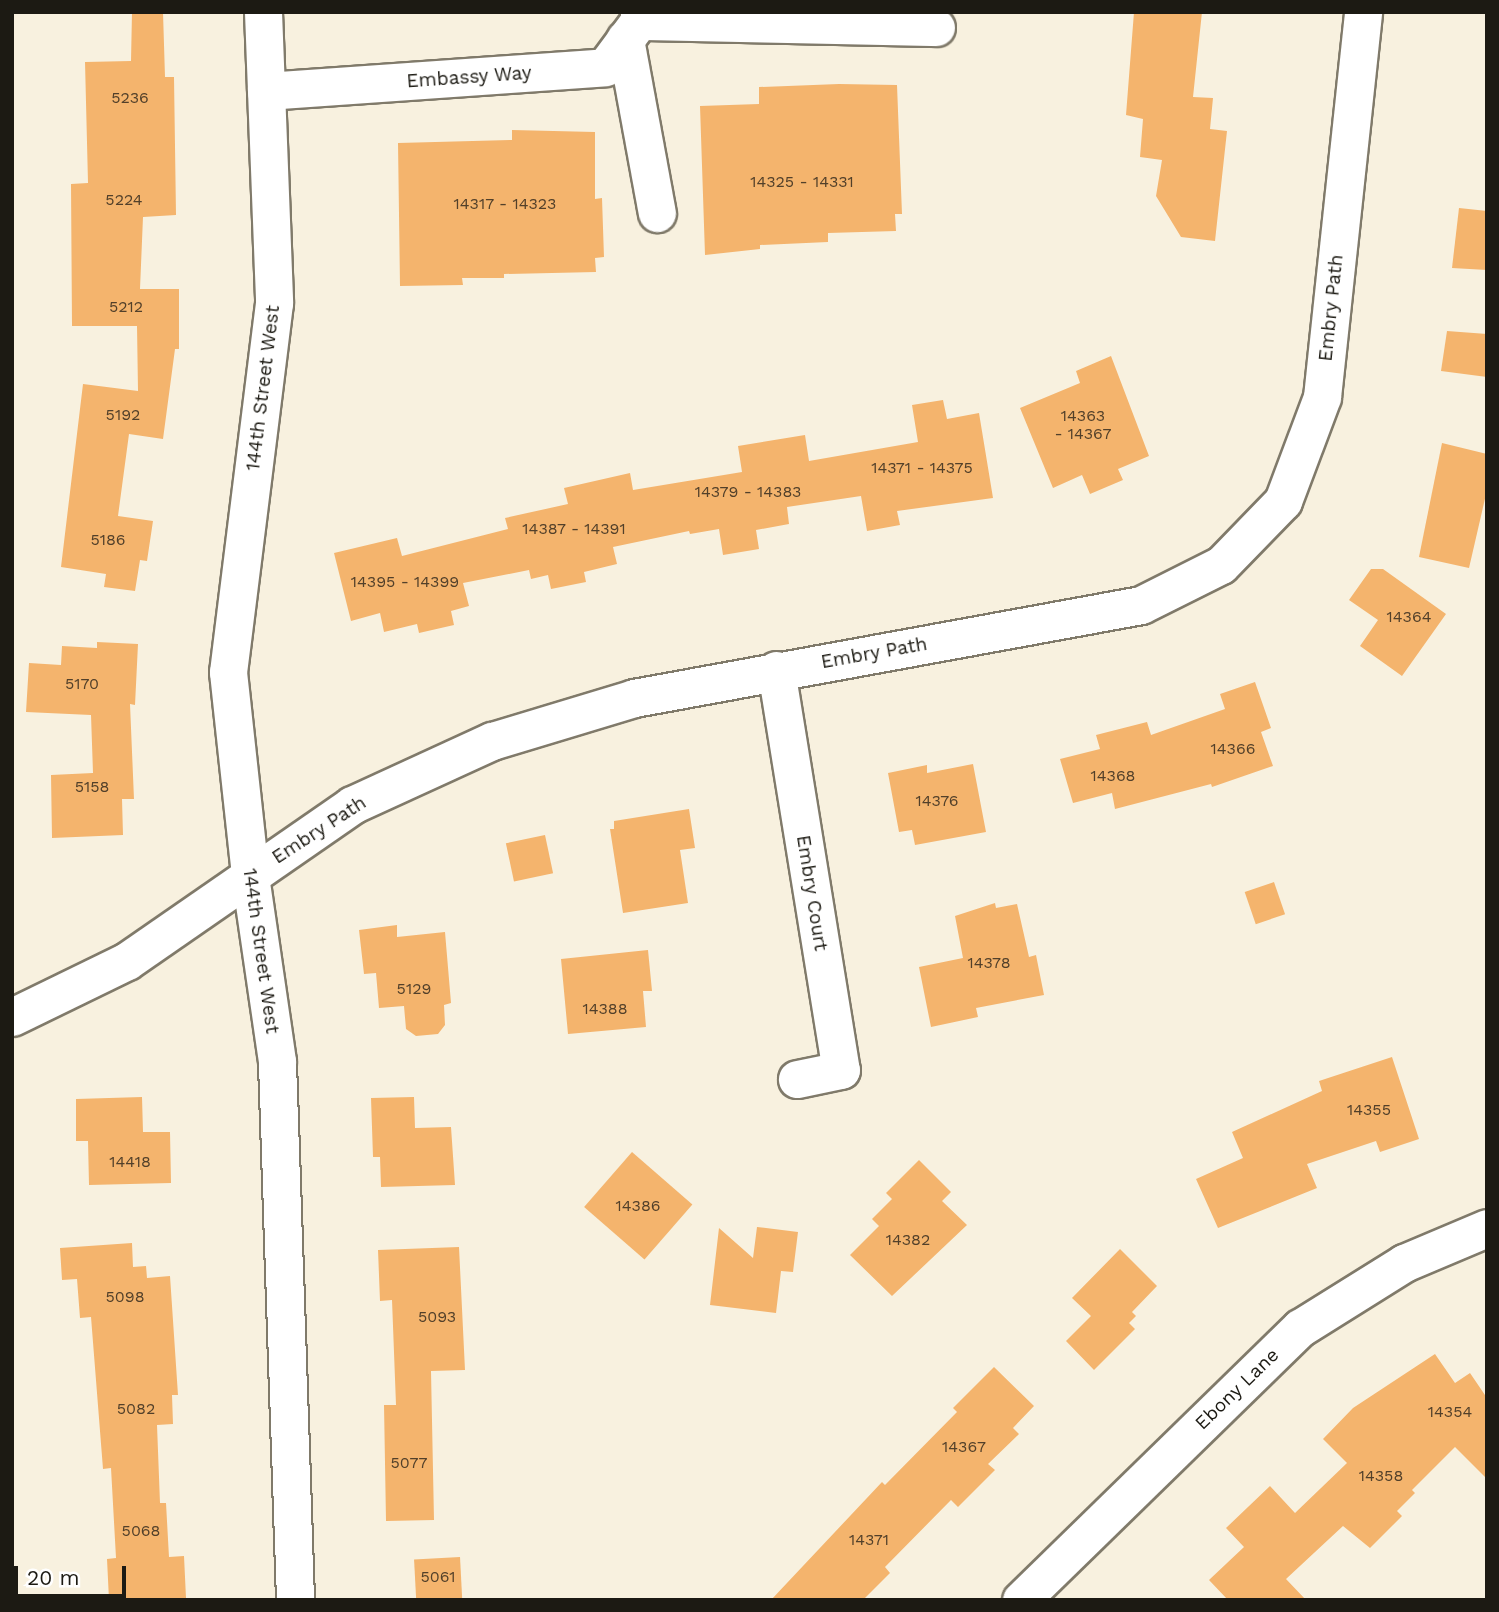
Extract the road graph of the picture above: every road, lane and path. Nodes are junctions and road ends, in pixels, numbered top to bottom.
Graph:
1 (263, 12) edge
2 (1363, 12) edge
3 (634, 24) edge
4 (936, 27) dead end
5 (266, 91) junction
6 (657, 213) dead end
7 (776, 670) junction
8 (250, 876) junction
9 (12, 1017) edge
10 (797, 1079) dead end
11 (1487, 1228) edge
12 (295, 1600) edge
13 (1021, 1600) edge

1 - 5 street, 144th Street West
2 - 7 street, Embry Path
3 - 4 street
3 - 5 street, Embassy Way
3 - 6 street
5 - 8 street, 144th Street West
7 - 8 street, Embry Path
7 - 10 street, Embry Court
8 - 9 street, Embry Path
8 - 12 street, 144th Street West
11 - 13 street, Ebony Lane

